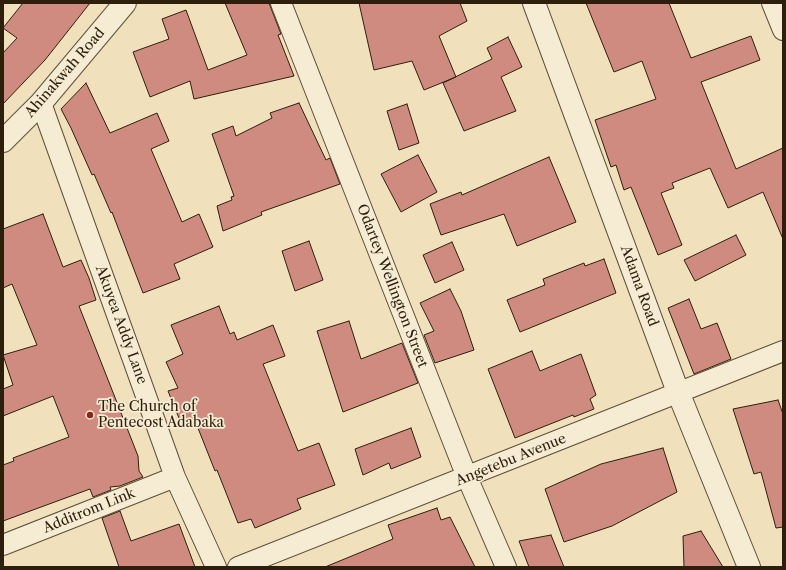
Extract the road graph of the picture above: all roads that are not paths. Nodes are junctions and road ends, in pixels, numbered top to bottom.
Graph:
1 (125, 3) edge
2 (281, 3) edge
3 (534, 3) edge
4 (772, 3) edge
5 (783, 30) edge
6 (41, 103) junction
7 (3, 141) edge
8 (783, 351) edge
9 (678, 392) junction
10 (175, 477) junction
11 (467, 477) junction
12 (3, 545) edge
13 (216, 567) edge
14 (238, 567) edge
15 (506, 567) edge
16 (750, 567) edge

1 - 6 street, Ahinakwah Road
2 - 11 street, Odartey Wellington Street
3 - 9 street, Adama Road
4 - 5 street
6 - 7 street, Ahinakwah Road
6 - 10 street, Akuyea Addy Lane
8 - 9 street, Angetebu Avenue
9 - 11 street, Angetebu Avenue
9 - 16 street, Adama Road
10 - 12 street, Additrom Link
10 - 13 street, Akuyea Addy Lane
11 - 14 street, Angetebu Avenue
11 - 15 street, Odartey Wellington Street

